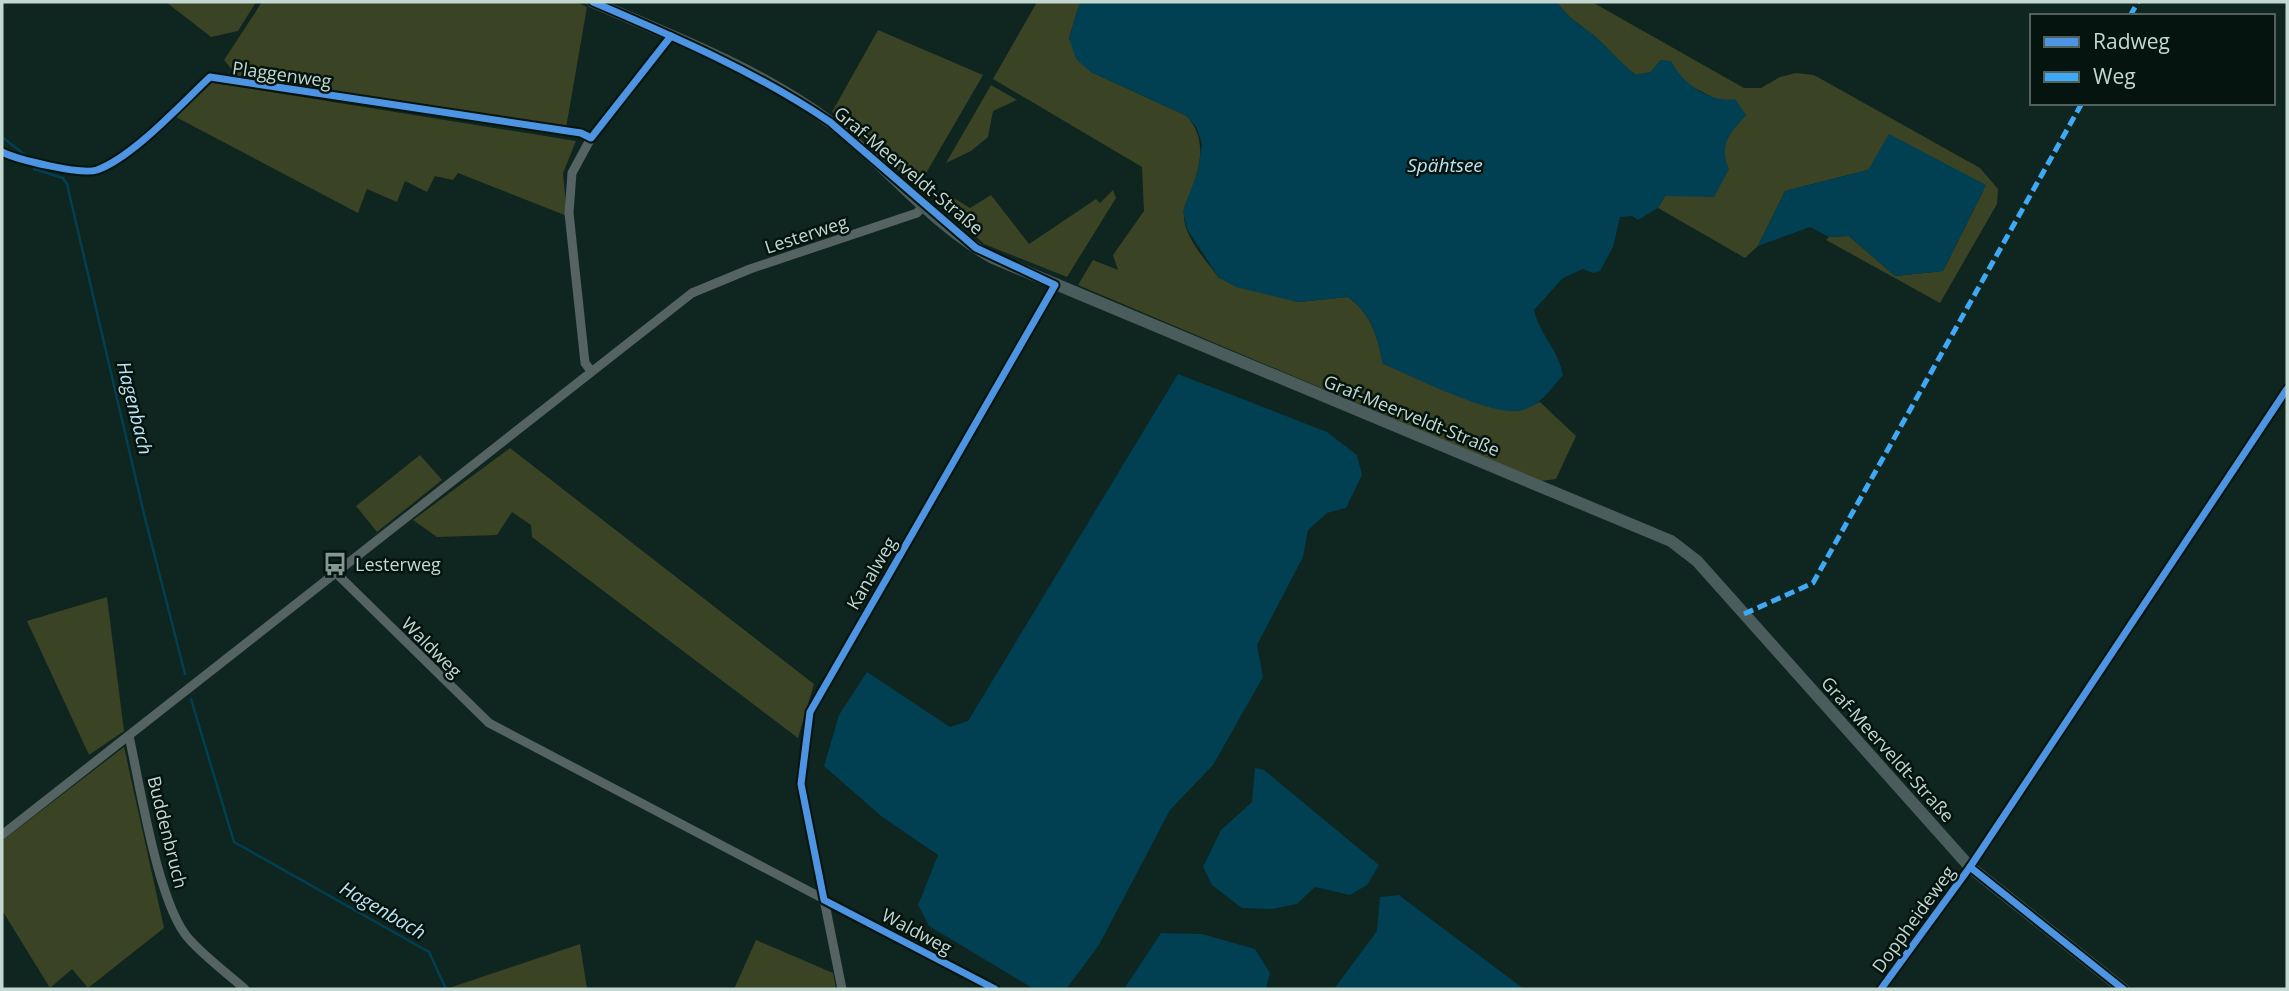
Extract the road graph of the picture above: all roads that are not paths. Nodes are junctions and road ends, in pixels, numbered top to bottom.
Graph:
1 (593, 2) edge
2 (671, 36) junction
3 (591, 138) junction
4 (2, 152) edge
5 (924, 205) junction
6 (1055, 285) junction
7 (591, 371) junction
8 (336, 573) junction
9 (129, 736) junction
10 (2, 835) edge
11 (1970, 867) junction
12 (824, 900) junction
13 (245, 989) edge
14 (842, 989) edge
15 (995, 989) edge
16 (1881, 989) edge
17 (2123, 989) edge

1 - 2 main road, Graf-Meerveldt-Straße
2 - 3 street
2 - 5 main road, Graf-Meerveldt-Straße
3 - 4 street, Plaggenweg
3 - 7 street
5 - 6 main road, Graf-Meerveldt-Straße
5 - 7 street, Lesterweg
6 - 11 main road, Graf-Meerveldt-Straße
6 - 12 street, Kanalweg
7 - 8 street, Lesterweg
8 - 9 street, Lesterweg
8 - 12 street, Waldweg
9 - 10 street, Lesterweg
9 - 13 street, Buddenbruch
11 - 16 street, Doppheideweg
11 - 17 main road, Graf-Meerveldt-Straße
12 - 14 street, Kanalweg
12 - 15 street, Waldweg

